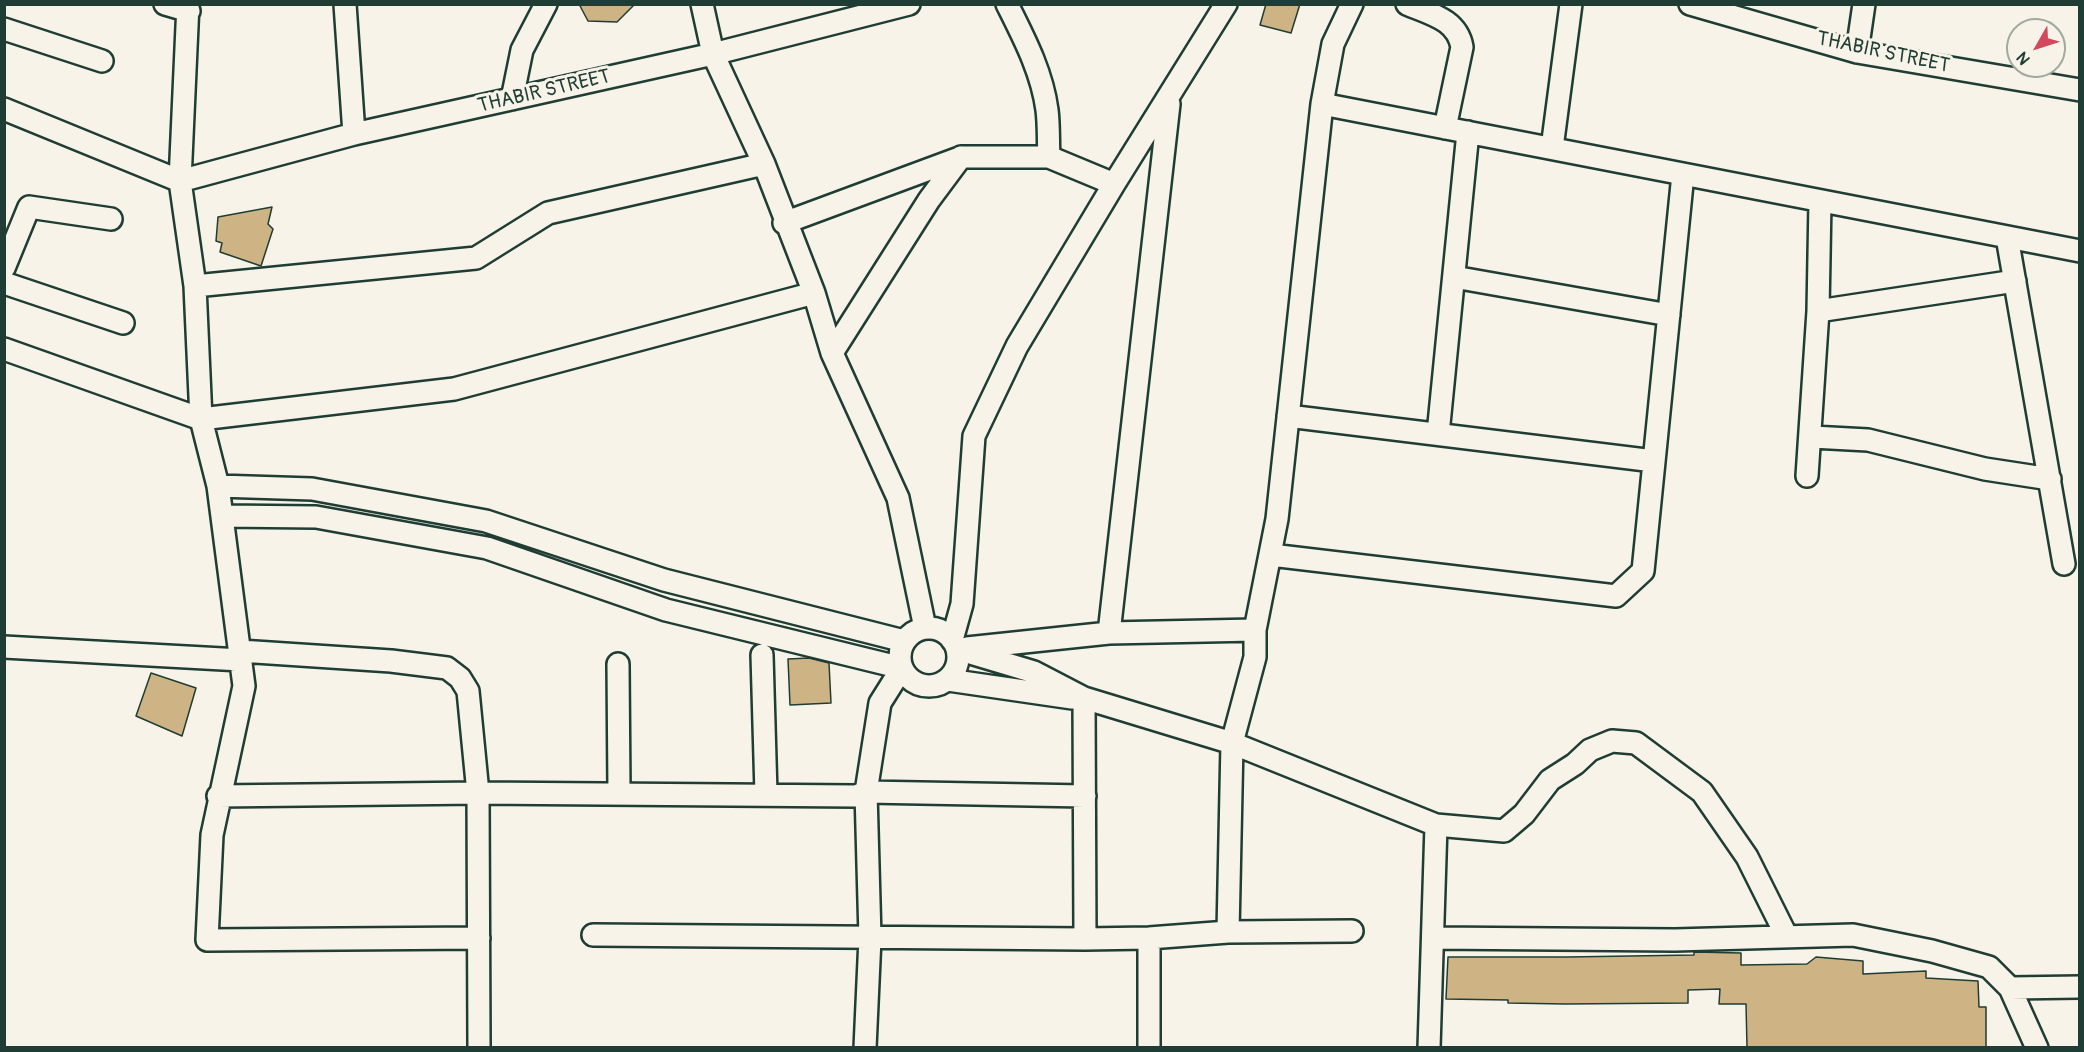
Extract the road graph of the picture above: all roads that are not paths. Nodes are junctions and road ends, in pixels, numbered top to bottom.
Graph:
1 (165, 4) edge
2 (345, 4) edge
3 (546, 4) edge
4 (702, 4) edge
5 (909, 4) edge
6 (1007, 4) edge
7 (1226, 4) edge
8 (1352, 4) edge
9 (1407, 4) edge
10 (1571, 4) edge
11 (1864, 4) edge
12 (1704, 6) edge
13 (189, 8) edge
14 (4, 29) edge
15 (1857, 52) junction
16 (713, 54) junction
17 (102, 61) dead end
18 (2079, 90) edge
19 (1169, 98) junction
20 (512, 99) junction
21 (1322, 104) junction
22 (4, 109) edge
23 (1445, 128) junction
24 (1468, 132) junction
25 (354, 134) junction
26 (1552, 148) junction
27 (962, 157) junction
28 (1049, 157) junction
29 (764, 164) junction
30 (1683, 174) junction
31 (180, 181) junction
32 (1114, 184) junction
33 (1820, 201) junction
34 (111, 219) dead end
35 (784, 223) junction
36 (2007, 237) junction
37 (2079, 251) edge
38 (4, 268) edge
39 (1454, 277) junction
40 (2015, 281) junction
41 (4, 283) edge
42 (195, 286) junction
43 (814, 293) junction
44 (1818, 311) junction
45 (1669, 315) junction
46 (123, 323) dead end
47 (4, 349) edge
48 (832, 353) junction
49 (1288, 416) junction
50 (201, 419) junction
51 (1438, 434) junction
52 (1812, 438) junction
53 (1654, 460) junction
54 (1807, 476) dead end
55 (2049, 479) junction
56 (218, 486) junction
57 (222, 516) junction
58 (1271, 555) junction
59 (2064, 564) dead end
60 (925, 628) junction
61 (1256, 630) junction
62 (1109, 633) junction
63 (904, 641) junction
64 (955, 645) junction
65 (4, 647) edge
66 (241, 655) junction
67 (762, 655) dead end
68 (618, 664) dead end
69 (902, 668) junction
70 (948, 680) junction
71 (1084, 698) junction
72 (1232, 743) junction
73 (866, 792) junction
74 (478, 793) junction
75 (619, 793) junction
76 (766, 794) junction
77 (218, 796) junction
78 (1085, 796) junction
79 (1436, 825) junction
80 (1352, 931) dead end
81 (1228, 932) junction
82 (593, 935) dead end
83 (1787, 937) junction
84 (479, 938) junction
85 (870, 938) junction
86 (1149, 938) junction
87 (1433, 938) junction
88 (1085, 939) junction
89 (2079, 987) edge
90 (2010, 988) junction
91 (479, 1047) edge
92 (865, 1047) edge
93 (1149, 1047) edge
94 (1429, 1047) edge
95 (2037, 1047) edge

1 - 13 street
2 - 25 street
3 - 20 street
4 - 16 street
5 - 16 street, THABIR STREET
6 - 28 street
7 - 19 street
8 - 21 street
9 - 23 street
10 - 26 street
11 - 15 street
12 - 15 street, THABIR STREET
13 - 31 street
14 - 17 street
15 - 18 street, THABIR STREET
16 - 20 street, THABIR STREET
16 - 29 street
19 - 32 street
19 - 62 street
20 - 25 street, THABIR STREET
21 - 23 street
21 - 49 street
22 - 31 street
23 - 24 street
24 - 26 street
24 - 39 street
25 - 31 street, THABIR STREET
26 - 30 street
27 - 28 street
27 - 35 street
27 - 48 street
28 - 32 street
29 - 35 street
29 - 42 street
30 - 33 street
30 - 45 street
31 - 42 street
32 - 64 street
33 - 36 street
33 - 44 street
34 - 38 street
35 - 43 street
36 - 37 street
36 - 40 street
39 - 45 street
39 - 51 street
40 - 44 street
40 - 55 street
41 - 46 street
42 - 50 street
43 - 48 street
43 - 50 street
44 - 52 street
45 - 53 street
47 - 50 street
48 - 60 street
49 - 51 street
49 - 58 street
50 - 56 street
51 - 53 street
52 - 54 street
52 - 55 street
53 - 58 street
55 - 59 street
56 - 57 street
56 - 63 street
57 - 66 street
57 - 69 street
58 - 61 street
60 - 63 street
60 - 64 street
61 - 62 street
61 - 72 street
62 - 64 street
63 - 69 street
64 - 70 street
64 - 71 street
65 - 66 street
66 - 74 street
66 - 77 street
67 - 76 street
68 - 75 street
69 - 70 street
69 - 73 street
70 - 71 street
71 - 72 street
71 - 78 street
72 - 79 street
72 - 81 street
73 - 76 street
73 - 78 street
73 - 85 street
74 - 75 street
74 - 77 street
74 - 84 street
75 - 76 street
77 - 84 street
78 - 88 street
79 - 83 street
79 - 87 street
80 - 81 street
81 - 86 street
82 - 85 street
83 - 87 street
83 - 90 street
84 - 91 street
85 - 88 street
85 - 92 street
86 - 88 street
86 - 93 street
87 - 94 street
89 - 90 street
90 - 95 street

